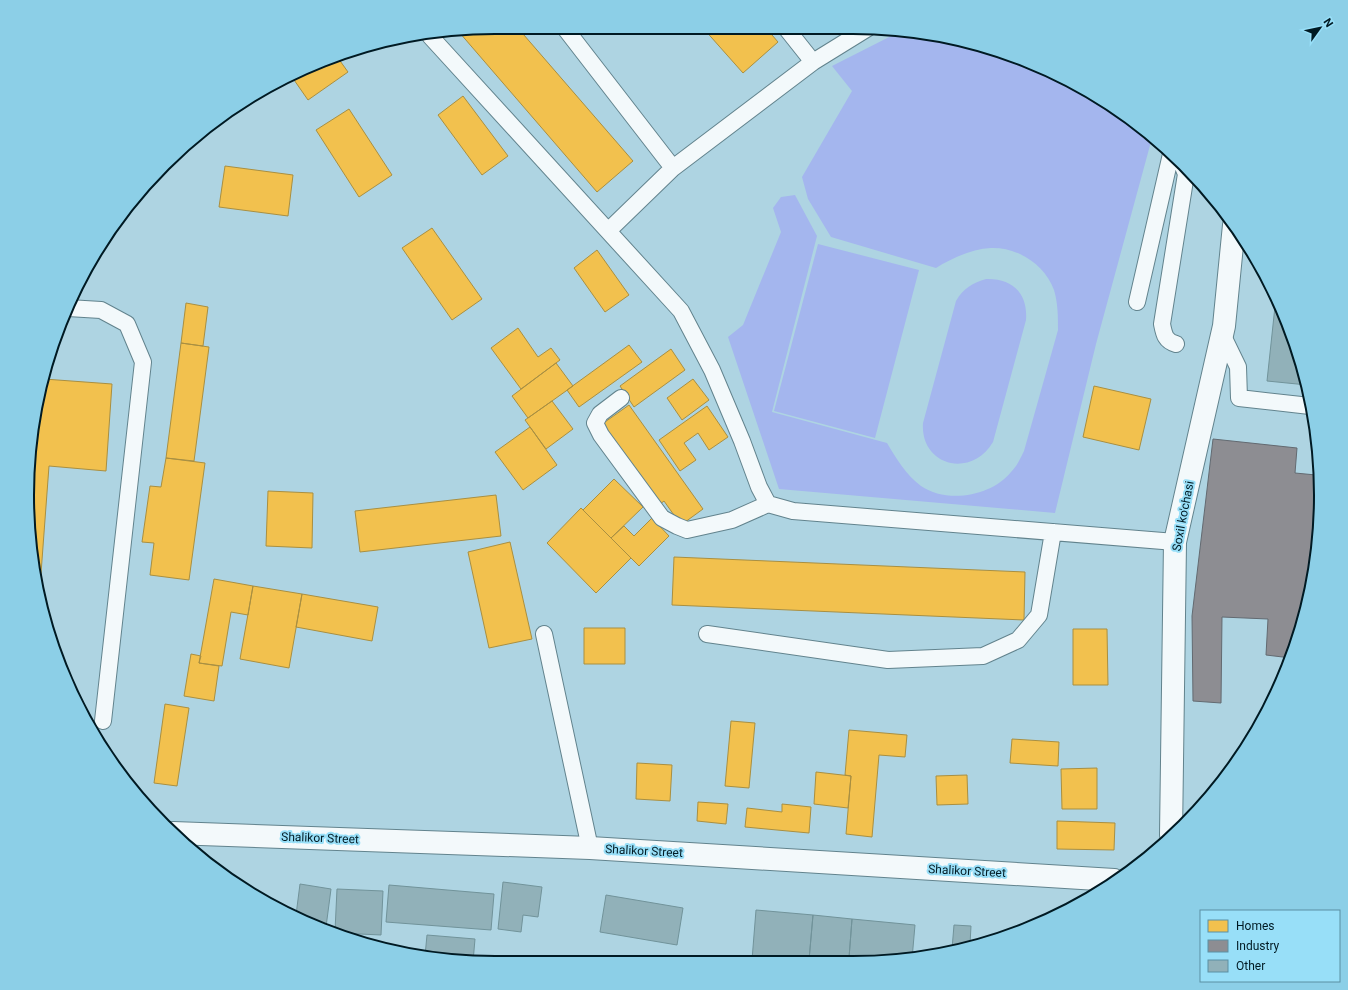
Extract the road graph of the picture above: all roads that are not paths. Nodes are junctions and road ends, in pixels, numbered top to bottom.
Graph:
1 (569, 34) edge
2 (791, 34) edge
3 (858, 34) edge
4 (432, 38) edge
5 (814, 62) junction
6 (1170, 161) edge
7 (673, 168) junction
8 (1186, 176) edge
9 (608, 231) junction
10 (1233, 235) edge
11 (1137, 302) dead end
12 (74, 308) edge
13 (1222, 334) junction
14 (1176, 344) dead end
15 (621, 398) dead end
16 (1305, 405) edge
17 (768, 504) junction
18 (1053, 532) junction
19 (1175, 542) junction
20 (544, 634) dead end
21 (707, 634) dead end
22 (103, 721) dead end
23 (1171, 829) edge
24 (182, 833) edge
25 (590, 848) junction
26 (1107, 880) edge

1 - 7 lane
2 - 5 lane
3 - 5 lane
4 - 9 lane
5 - 7 lane
6 - 11 lane
7 - 9 lane
8 - 14 lane
9 - 17 lane
10 - 13 street, Soxil ko'chasi
12 - 22 lane
13 - 16 lane
13 - 19 street, Soxil ko'chasi
15 - 17 lane
17 - 18 lane
18 - 19 lane
18 - 21 lane
19 - 23 street, Soxil ko'chasi
20 - 25 lane
24 - 25 street, Shаlikor Street
25 - 26 street, Shаlikor Street

